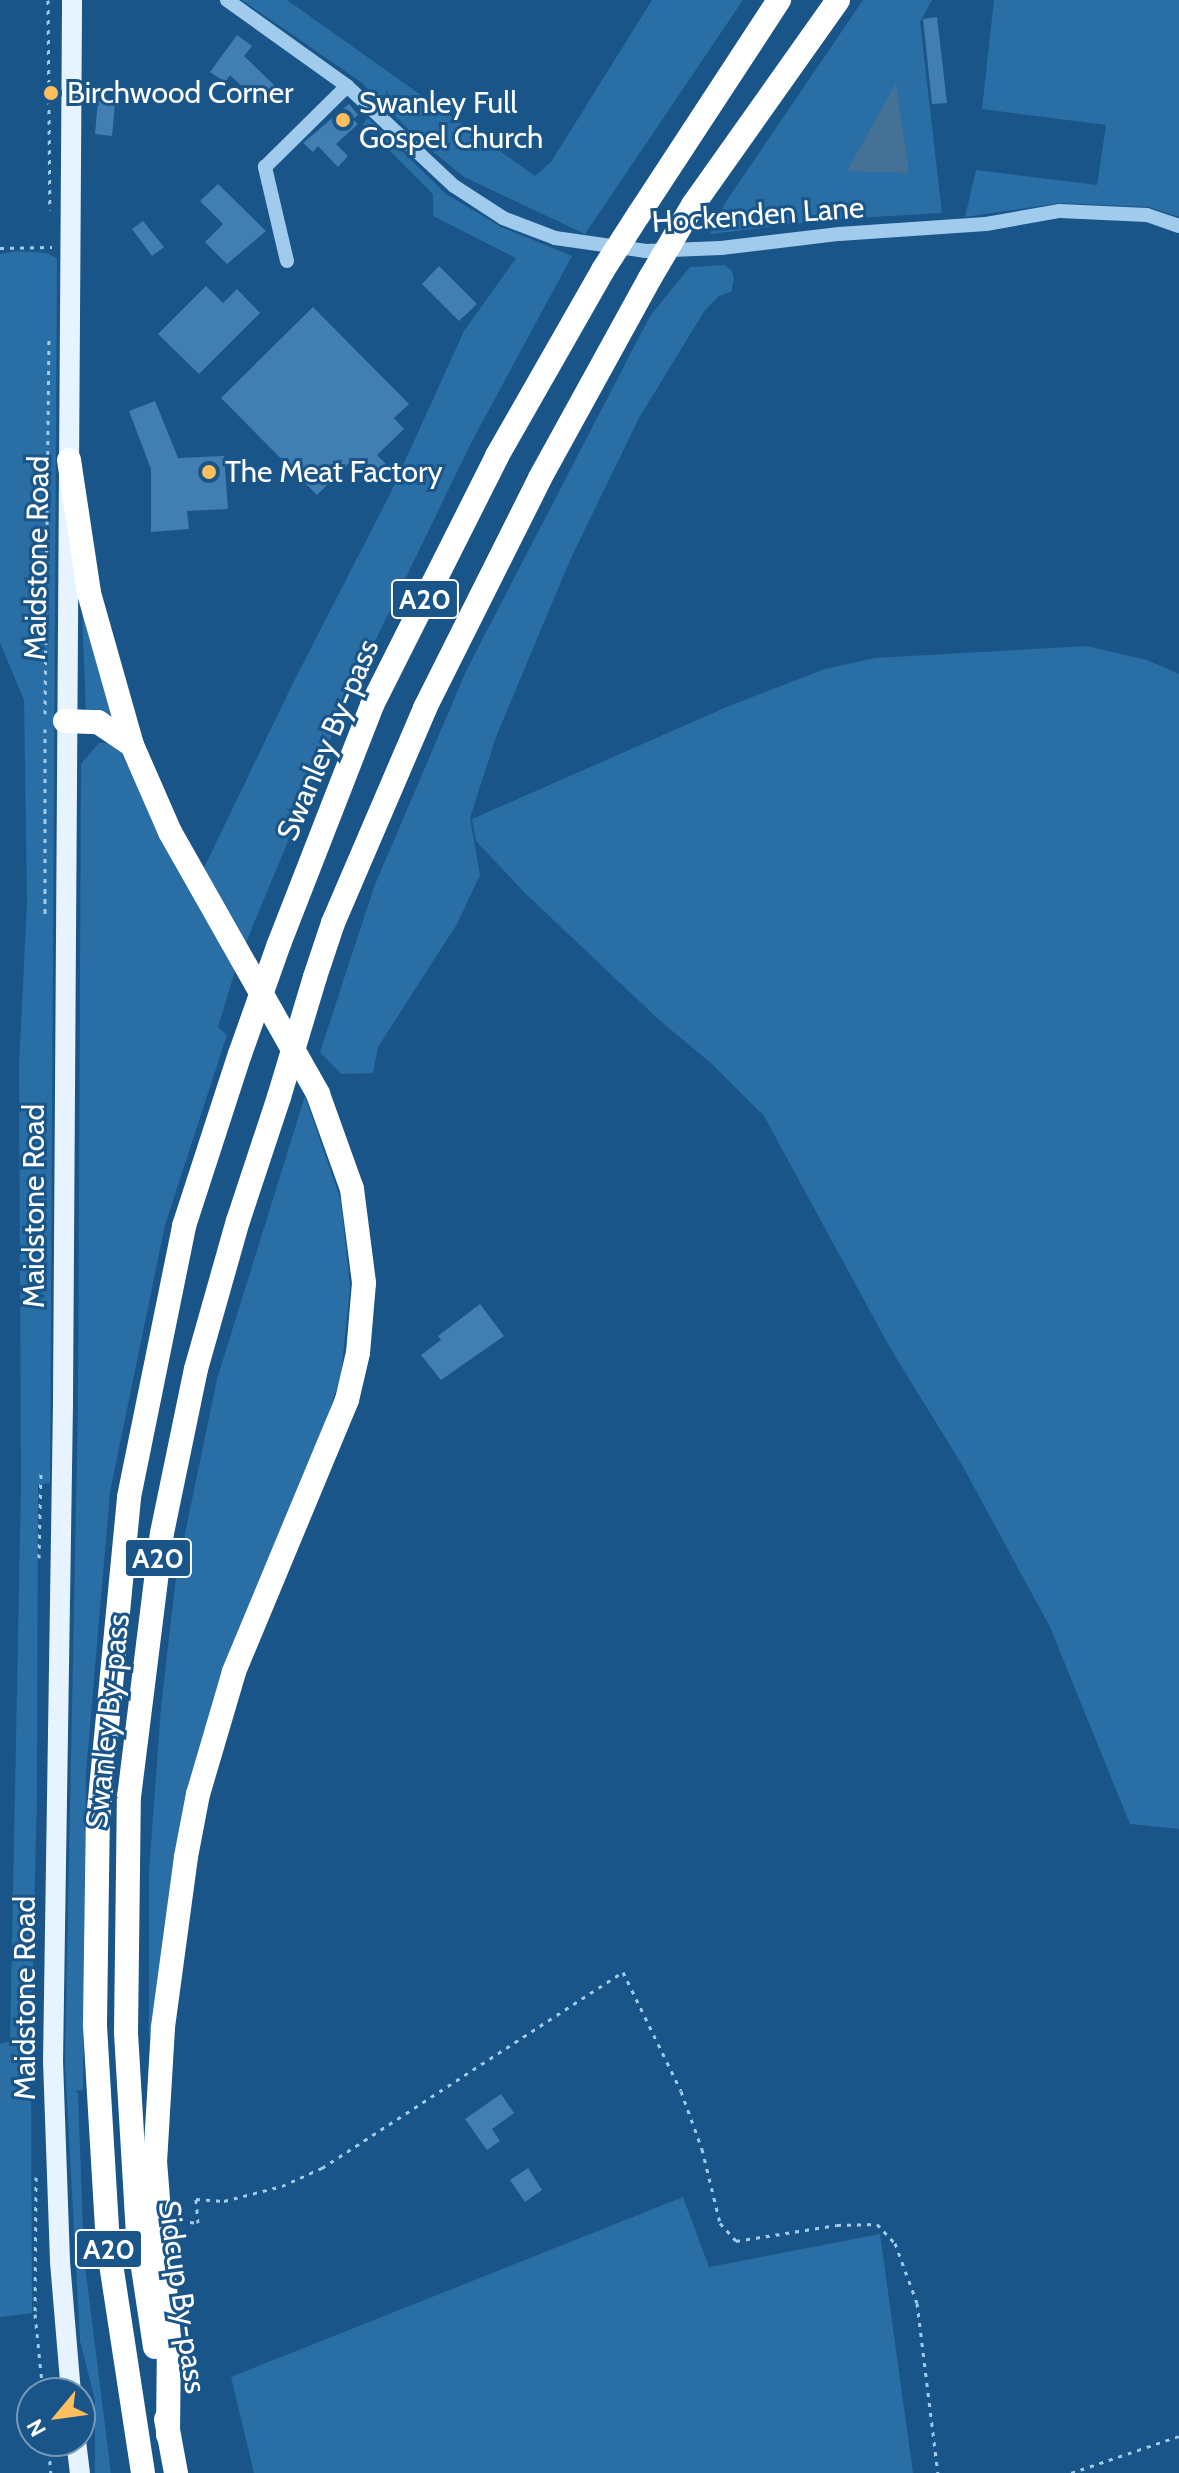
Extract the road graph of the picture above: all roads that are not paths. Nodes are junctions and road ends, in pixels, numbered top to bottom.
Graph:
1 (227, 0) edge
2 (779, 0) edge
3 (838, 0) edge
4 (72, 9) edge
5 (347, 86) junction
6 (1179, 226) edge
7 (287, 261) dead end
8 (69, 460) junction
9 (65, 721) junction
10 (132, 745) junction
11 (126, 2032) joint
12 (70, 2377) edge
13 (168, 2435) junction
14 (143, 2473) edge
15 (176, 2473) edge

1 - 5 street, Hockenden Lane
2 - 14 highway, Swanley By-pass / A20, bridge
3 - 11 highway, Swanley By-pass / A20, bridge
4 - 8 main road, Maidstone Road
5 - 6 street, Hockenden Lane
5 - 7 street
8 - 9 main road, Maidstone Road
8 - 10 highway, A20
9 - 10 highway
9 - 12 main road, Maidstone Road
10 - 13 highway, A20
11 - 13 highway, Sidcup By-pass / A20
13 - 15 highway, Sidcup By-pass / A20

